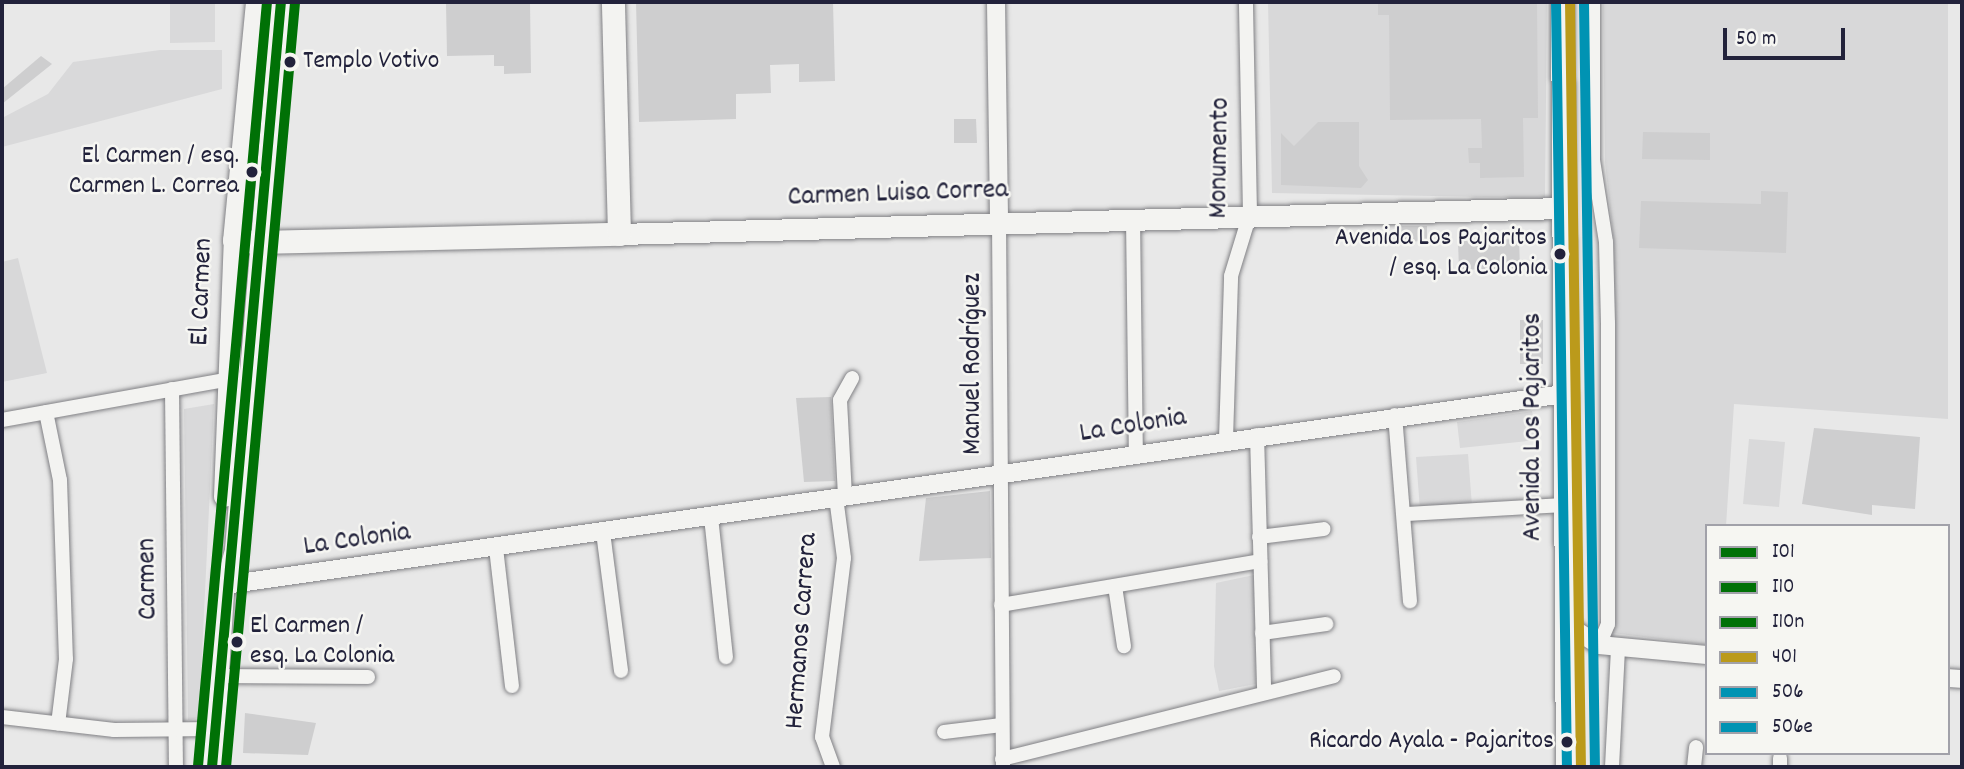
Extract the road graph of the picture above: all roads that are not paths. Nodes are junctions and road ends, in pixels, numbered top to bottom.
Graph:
1 (257, 2) edge
2 (281, 2) edge
3 (613, 2) edge
4 (996, 2) edge
5 (1246, 2) edge
6 (1562, 2) edge
7 (1593, 2) edge
8 (1563, 208) junction
9 (1250, 214) junction
10 (1133, 218) junction
11 (999, 221) junction
12 (619, 233) junction
13 (234, 240) junction
14 (258, 242) junction
15 (238, 378) junction
16 (852, 378) dead end
17 (172, 389) junction
18 (1563, 394) junction
19 (46, 412) junction
20 (1395, 415) junction
21 (2, 420) edge
22 (1257, 435) junction
23 (1226, 439) junction
24 (1136, 453) junction
25 (1001, 473) junction
26 (841, 496) junction
27 (1564, 505) junction
28 (1407, 514) junction
29 (711, 517) junction
30 (1324, 529) dead end
31 (603, 532) junction
32 (1259, 537) junction
33 (496, 548) junction
34 (1260, 561) junction
35 (225, 585) junction
36 (1115, 586) junction
37 (1410, 601) dead end
38 (1001, 605) junction
39 (1565, 612) junction
40 (1326, 624) dead end
41 (1262, 634) junction
42 (1599, 645) junction
43 (1124, 646) dead end
44 (1618, 647) junction
45 (1705, 655) edge
46 (726, 657) dead end
47 (621, 671) dead end
48 (219, 676) junction
49 (368, 677) dead end
50 (1335, 677) dead end
51 (512, 686) dead end
52 (1264, 693) junction
53 (2, 717) edge
54 (58, 724) junction
55 (1002, 725) junction
56 (176, 729) junction
57 (215, 729) junction
58 (944, 732) dead end
59 (1696, 747) dead end
60 (1002, 763) edge
61 (176, 767) edge
62 (212, 767) edge
63 (833, 767) edge
64 (1567, 767) edge
65 (1612, 767) edge
66 (1694, 767) edge

1 - 13 main road, El Carmen
2 - 14 main road, El Carmen
3 - 12 main road
4 - 11 street, Manuel Rodríguez
5 - 9 street, Monumento
6 - 8 main road, Avenida Los Pajaritos
7 - 42 street
8 - 9 main road, Carmen Luisa Correa
8 - 18 main road, Avenida Los Pajaritos
9 - 10 main road, Carmen Luisa Correa
9 - 23 street, Monumento
10 - 11 main road, Carmen Luisa Correa
10 - 24 street
11 - 12 main road, Carmen Luisa Correa
11 - 25 street, Manuel Rodríguez
12 - 14 main road, Carmen Luisa Correa
13 - 14 main road, Carmen Luisa Correa
13 - 15 main road, El Carmen
14 - 15 main road, El Carmen
15 - 17 street
15 - 35 main road, El Carmen
16 - 26 street, Hermanos Carrera
17 - 19 street
17 - 56 street, Carmen
18 - 20 street, La Colonia
18 - 27 main road, Avenida Los Pajaritos
19 - 21 street
19 - 54 street
20 - 22 street, La Colonia
20 - 28 street
22 - 23 street, La Colonia
22 - 32 street
23 - 24 street, La Colonia
24 - 25 street, La Colonia
25 - 26 street, La Colonia
25 - 38 street, Manuel Rodríguez
26 - 29 street, La Colonia
26 - 63 street, Hermanos Carrera
27 - 28 street
27 - 39 main road, Avenida Los Pajaritos
28 - 37 street
29 - 31 street, La Colonia
29 - 46 street
30 - 32 street
31 - 33 street, La Colonia
31 - 47 street
32 - 34 street
33 - 35 street, La Colonia
33 - 51 street
34 - 36 street
34 - 41 street
35 - 48 main road, El Carmen
36 - 38 street
36 - 43 street
38 - 55 street, Manuel Rodríguez
39 - 42 street
39 - 64 main road, Avenida Los Pajaritos
40 - 41 street
41 - 52 street
42 - 44 street
44 - 45 street
44 - 65 street
48 - 49 street
48 - 57 main road, El Carmen
50 - 52 street
52 - 60 street
53 - 54 street
54 - 56 street
55 - 58 street
55 - 60 street, Manuel Rodríguez
56 - 57 street
56 - 61 street, Carmen
57 - 62 main road, El Carmen
59 - 66 street

